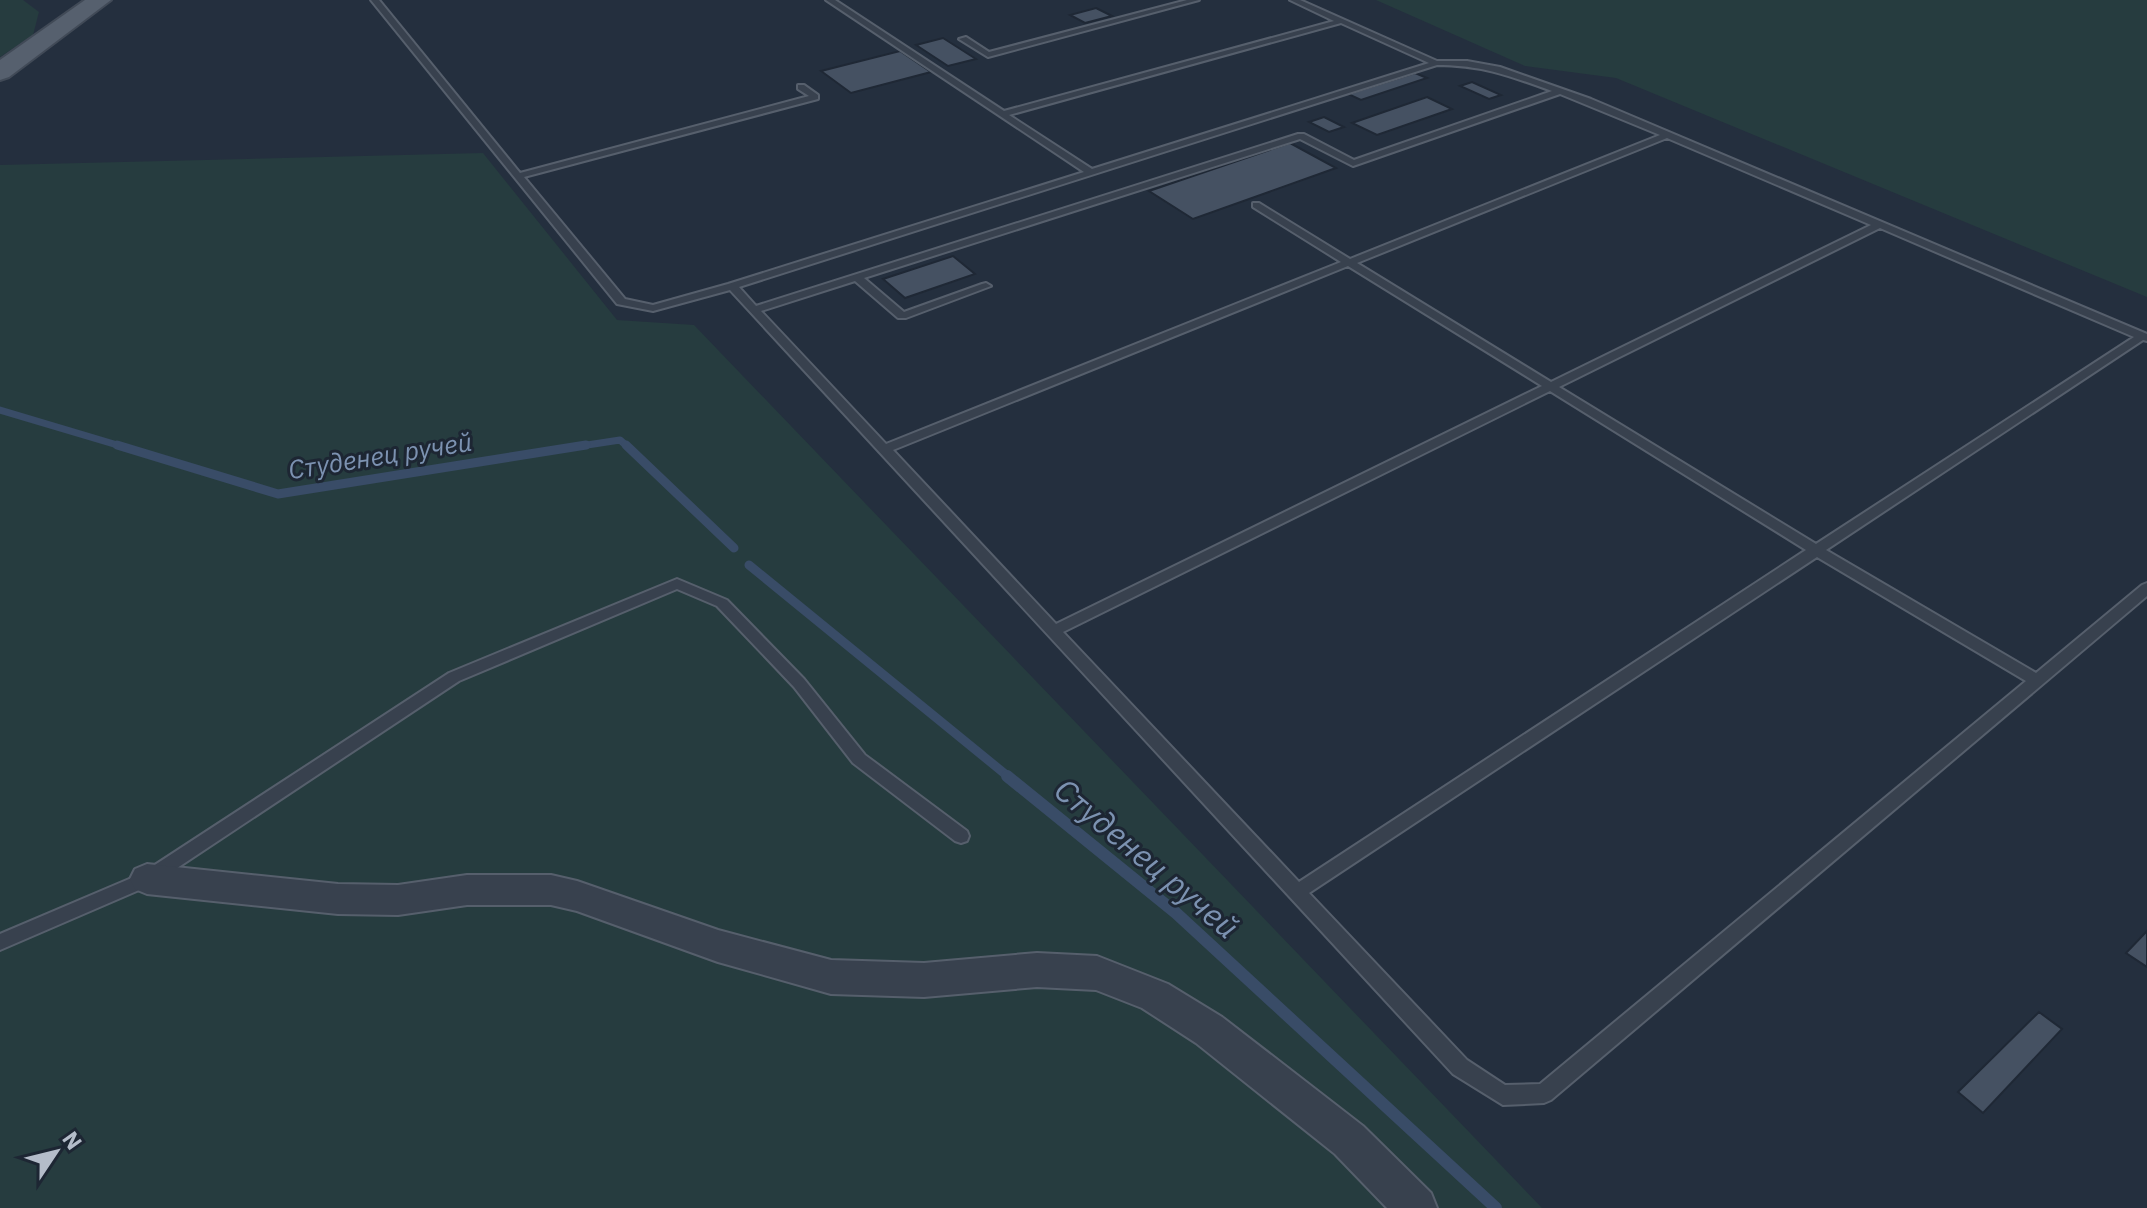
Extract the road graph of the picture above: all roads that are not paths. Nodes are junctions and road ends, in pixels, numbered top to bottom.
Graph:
1 (100, 0) edge
2 (375, 0) edge
3 (830, 0) edge
4 (1195, 0) edge
5 (1294, 0) edge
6 (51, 8) dead end
7 (1341, 21) junction
8 (53, 34) junction
9 (963, 39) dead end
10 (1436, 63) junction
11 (0, 72) edge
12 (801, 87) dead end
13 (1561, 91) junction
14 (1002, 114) junction
15 (1669, 134) junction
16 (1089, 171) junction
17 (518, 176) junction
18 (1256, 205) dead end
19 (1881, 224) junction
20 (1347, 263) junction
21 (856, 277) junction
22 (732, 286) junction
23 (986, 286) dead end
24 (754, 310) junction
25 (2144, 337) edge
26 (1547, 387) junction
27 (885, 449) junction
28 (1816, 550) junction
29 (2147, 588) edge
30 (1055, 630) junction
31 (2036, 680) junction
32 (961, 836) dead end
33 (147, 879) junction
34 (1297, 892) junction
35 (0, 942) edge
36 (1416, 1208) edge

1 - 8 main road
2 - 17 lane
3 - 14 lane
4 - 9 lane
5 - 7 lane
6 - 8 main road
7 - 10 lane
7 - 14 lane
8 - 11 main road
10 - 13 lane
10 - 16 lane
12 - 17 lane
13 - 15 lane
13 - 21 lane
14 - 16 lane
15 - 19 lane
15 - 20 lane
16 - 22 lane
17 - 22 lane
18 - 20 lane
19 - 25 lane
19 - 26 lane
20 - 26 lane
20 - 27 lane
21 - 23 lane
21 - 24 lane
22 - 24 lane
24 - 27 lane
25 - 28 lane
26 - 28 lane
26 - 30 lane
27 - 30 lane
28 - 31 lane
28 - 34 lane
29 - 31 lane
30 - 34 lane
31 - 34 lane
32 - 33 lane
33 - 35 lane
33 - 36 street

